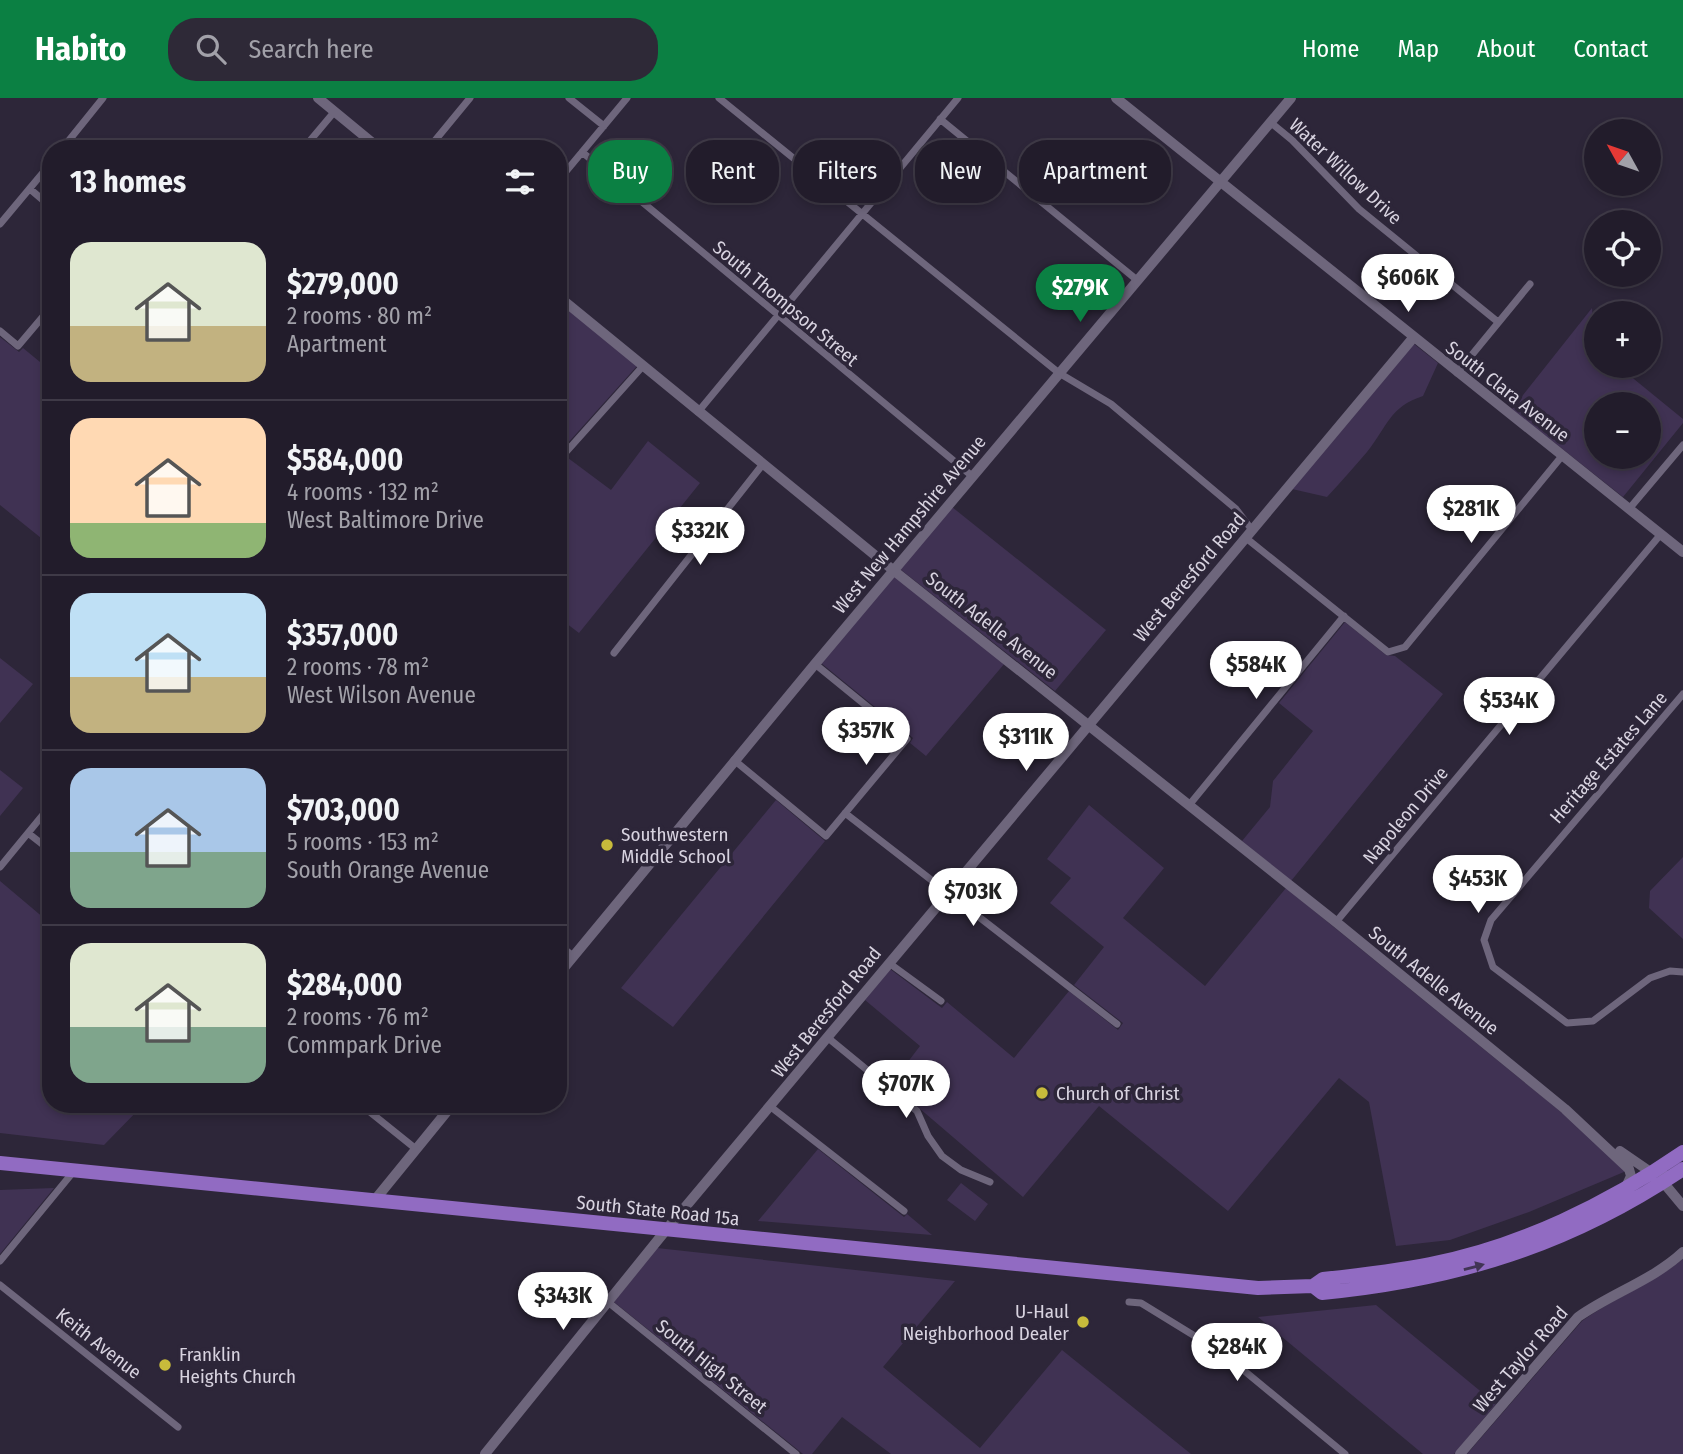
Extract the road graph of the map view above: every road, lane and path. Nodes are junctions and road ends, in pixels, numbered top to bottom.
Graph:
1 (103, 98) edge
2 (318, 98) edge
3 (470, 98) edge
4 (569, 98) edge
5 (627, 98) edge
6 (719, 98) edge
7 (958, 98) edge
8 (1291, 98) edge
9 (1120, 99) edge
10 (335, 111) junction
11 (940, 119) junction
12 (1270, 122) junction
13 (604, 126) junction
14 (69, 140) edge
15 (311, 140) edge
16 (369, 140) edge
17 (435, 140) edge
18 (582, 152) junction
19 (567, 170) edge
20 (42, 174) edge
21 (1220, 182) junction
22 (30, 189) junction
23 (42, 199) edge
24 (862, 214) junction
25 (0, 224) edge
26 (1137, 280) junction
27 (1530, 284) dead end
28 (567, 303) edge
29 (777, 316) junction
30 (42, 318) edge
31 (1498, 322) junction
32 (0, 331) edge
33 (1413, 338) junction
34 (643, 366) junction
35 (1059, 373) junction
36 (1457, 373) junction
37 (698, 412) junction
38 (1683, 445) edge
39 (567, 451) edge
40 (1562, 456) junction
41 (763, 464) junction
42 (972, 476) junction
43 (1629, 509) junction
44 (1249, 534) junction
45 (1661, 534) junction
46 (1683, 552) edge
47 (893, 570) junction
48 (1344, 616) junction
49 (614, 653) dead end
50 (815, 664) junction
51 (1683, 694) edge
52 (1089, 723) junction
53 (734, 760) junction
54 (1190, 804) junction
55 (845, 813) junction
56 (42, 816) edge
57 (28, 833) junction
58 (42, 845) edge
59 (0, 867) edge
60 (948, 891) junction
61 (1336, 922) junction
62 (567, 951) edge
63 (573, 956) junction
64 (889, 963) junction
65 (567, 964) edge
66 (1683, 972) edge
67 (941, 1002) dead end
68 (1117, 1024) dead end
69 (827, 1037) junction
70 (771, 1107) junction
71 (371, 1113) edge
72 (446, 1113) edge
73 (1599, 1140) junction
74 (416, 1149) junction
75 (1683, 1152) edge
76 (1683, 1158) edge
77 (0, 1163) edge
78 (1683, 1168) edge
79 (74, 1170) junction
80 (1657, 1178) junction
81 (990, 1182) dead end
82 (1632, 1184) junction
83 (374, 1200) junction
84 (1683, 1206) edge
85 (904, 1211) dead end
86 (666, 1230) junction
87 (1536, 1246) junction
88 (1683, 1252) edge
89 (1446, 1260) junction
90 (0, 1261) edge
91 (0, 1285) edge
92 (1312, 1286) junction
93 (1345, 1290) junction
94 (607, 1302) junction
95 (1129, 1302) dead end
96 (178, 1427) dead end
97 (485, 1454) edge
98 (796, 1454) edge
99 (1345, 1454) edge
100 (1460, 1454) edge

1 - 14 street
2 - 10 street
3 - 17 street
4 - 13 street
5 - 13 street
6 - 24 street
7 - 11 street
8 - 12 street, West New Hampshire Avenue
9 - 21 street, South Clara Avenue
10 - 15 street
10 - 16 street
11 - 24 street
11 - 26 street
12 - 21 street, West New Hampshire Avenue
12 - 31 street, Water Willow Drive
13 - 18 street
18 - 19 street
18 - 29 street, South Thompson Street
20 - 22 street
21 - 26 street, West New Hampshire Avenue
21 - 33 street, South Clara Avenue
22 - 23 street
22 - 25 street
24 - 29 street
24 - 35 street
26 - 35 street, West New Hampshire Avenue
27 - 31 street
28 - 34 street, South Adelle Avenue
29 - 37 street
29 - 42 street, South Thompson Street
30 - 32 street
31 - 36 street
33 - 36 street, South Clara Avenue
33 - 44 street, West Beresford Road
34 - 37 street, South Adelle Avenue
34 - 39 street
35 - 42 street, West New Hampshire Avenue
35 - 44 street
36 - 40 street, South Clara Avenue
37 - 41 street, South Adelle Avenue
38 - 43 street
40 - 43 street, South Clara Avenue
40 - 48 street
41 - 47 street, South Adelle Avenue
41 - 49 street
42 - 47 street, West New Hampshire Avenue
43 - 45 street, South Clara Avenue
44 - 48 street
44 - 52 street, West Beresford Road
45 - 46 street, South Clara Avenue
45 - 61 street, Napoleon Drive
47 - 50 street, West New Hampshire Avenue
47 - 52 street, South Adelle Avenue
48 - 54 street
50 - 53 street, West New Hampshire Avenue
50 - 55 street
51 - 66 street, Heritage Estates Lane
52 - 54 street, South Adelle Avenue
52 - 60 street, West Beresford Road
53 - 55 street
53 - 63 street, West New Hampshire Avenue
54 - 61 street, South Adelle Avenue
55 - 60 street
56 - 57 street
57 - 58 street
57 - 59 street
60 - 64 street, West Beresford Road
60 - 68 street
61 - 73 street, South Adelle Avenue
62 - 63 street
63 - 65 street, West New Hampshire Avenue
64 - 67 street
64 - 69 street, West Beresford Road
69 - 70 street, West Beresford Road
69 - 81 street
70 - 85 street
70 - 86 street, West Beresford Road
71 - 74 street
72 - 74 street
73 - 80 street, South Adelle Avenue
73 - 82 street, South Adelle Avenue
74 - 83 street
75 - 80 highway, South State Road 15a
76 - 80 street
77 - 79 highway, South State Road 15a
78 - 80 highway, South State Road 15a
79 - 83 highway, South State Road 15a
79 - 90 street
80 - 82 highway, South State Road 15a
80 - 84 street, South Adelle Avenue
80 - 87 highway, South State Road 15a
82 - 87 highway
82 - 89 highway, South State Road 15a
83 - 86 highway, South State Road 15a
86 - 92 highway, South State Road 15a
86 - 94 street, West Beresford Road
93 -> 87 highway, South State Road 15a
88 - 100 street, West Taylor Road
89 - 92 highway, South State Road 15a
89 - 93 highway
91 - 96 street, Keith Avenue
92 - 93 highway, South State Road 15a
94 - 97 street, West Beresford Road
94 - 98 street, South High Street
95 - 99 street

